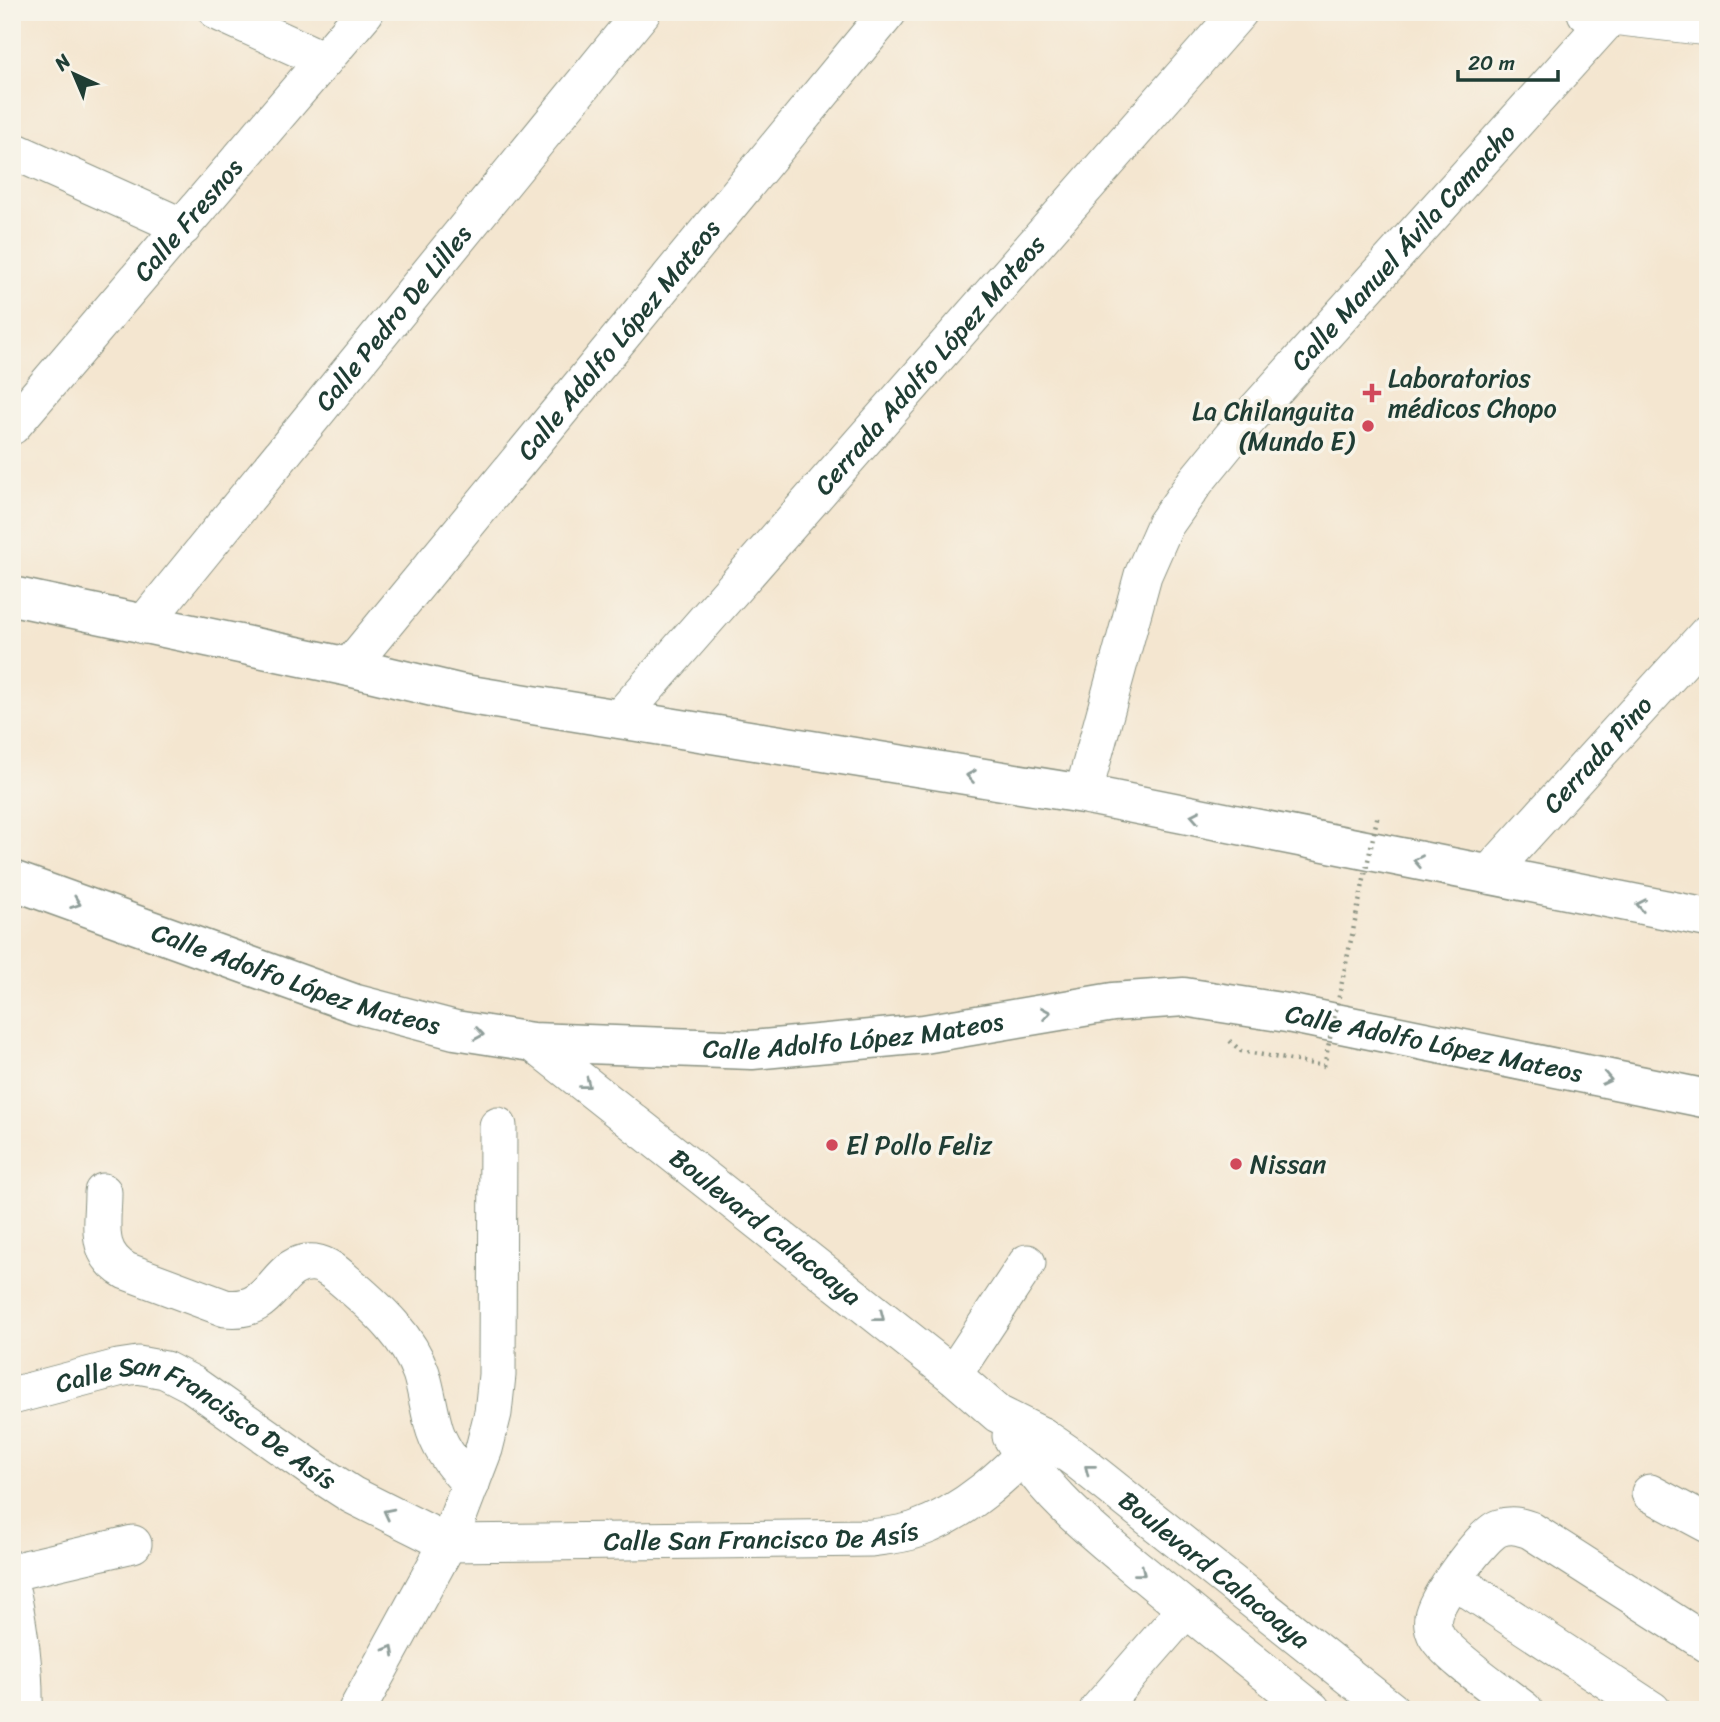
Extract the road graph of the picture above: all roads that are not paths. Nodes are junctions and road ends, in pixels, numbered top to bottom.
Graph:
1 (218, 12) edge
2 (365, 12) edge
3 (642, 12) edge
4 (888, 12) edge
5 (1239, 12) edge
6 (1596, 14) edge
7 (1708, 27) edge
8 (324, 61) junction
9 (12, 150) edge
10 (183, 227) junction
11 (20, 405) edge
12 (12, 596) edge
13 (143, 625) junction
14 (1708, 633) edge
15 (349, 667) junction
16 (619, 719) junction
17 (1083, 794) junction
18 (1488, 875) junction
19 (12, 880) edge
20 (1708, 918) edge
21 (532, 1042) junction
22 (1708, 1099) edge
23 (498, 1126) dead end
24 (103, 1192) dead end
25 (1027, 1263) dead end
26 (953, 1375) junction
27 (12, 1396) edge
28 (1032, 1446) junction
29 (471, 1484) junction
30 (1650, 1493) dead end
31 (1138, 1508) junction
32 (1708, 1524) edge
33 (1106, 1543) junction
34 (133, 1544) dead end
35 (449, 1544) junction
36 (12, 1572) edge
37 (1454, 1580) junction
38 (12, 1594) edge
39 (1186, 1609) junction
40 (1708, 1644) edge
41 (1331, 1660) junction
42 (1306, 1705) edge
43 (24, 1710) edge
44 (357, 1710) edge
45 (1098, 1710) edge
46 (1391, 1710) edge
47 (1524, 1710) edge
48 (1652, 1710) edge

1 - 8 street
2 - 8 street, Calle Fresnos
3 - 13 street, Calle Pedro De Lilles
4 - 15 street, Calle Adolfo López Mateos
5 - 16 street, Cerrada Adolfo López Mateos
6 - 7 street
6 - 17 street, Calle Manuel Ávila Camacho
8 - 10 street, Calle Fresnos
9 - 10 street
10 - 11 street, Calle Fresnos
12 - 13 main road
13 - 15 main road
14 - 18 street, Cerrada Pino
15 - 16 main road
17 -> 16 main road
18 -> 17 main road
20 -> 18 main road
19 -> 21 main road, Calle Adolfo López Mateos
21 -> 22 main road, Calle Adolfo López Mateos
21 -> 26 street, Boulevard Calacoaya
23 - 29 street
24 - 29 street
25 - 26 street
26 - 28 street, Boulevard Calacoaya
35 -> 27 street, Calle San Francisco De Asís
31 -> 28 street, Boulevard Calacoaya
28 - 33 street, Boulevard Calacoaya
28 - 35 street, Calle San Francisco De Asís
29 - 35 street
30 - 32 street
31 - 33 street
31 - 41 street, Boulevard Calacoaya
33 -> 39 street, Boulevard Calacoaya
34 - 36 street
44 -> 35 street
37 - 40 street
37 - 47 street
37 - 48 street
38 - 43 street
39 - 42 street, Boulevard Calacoaya
39 - 45 street
41 - 42 street
41 - 46 street, Boulevard Calacoaya

